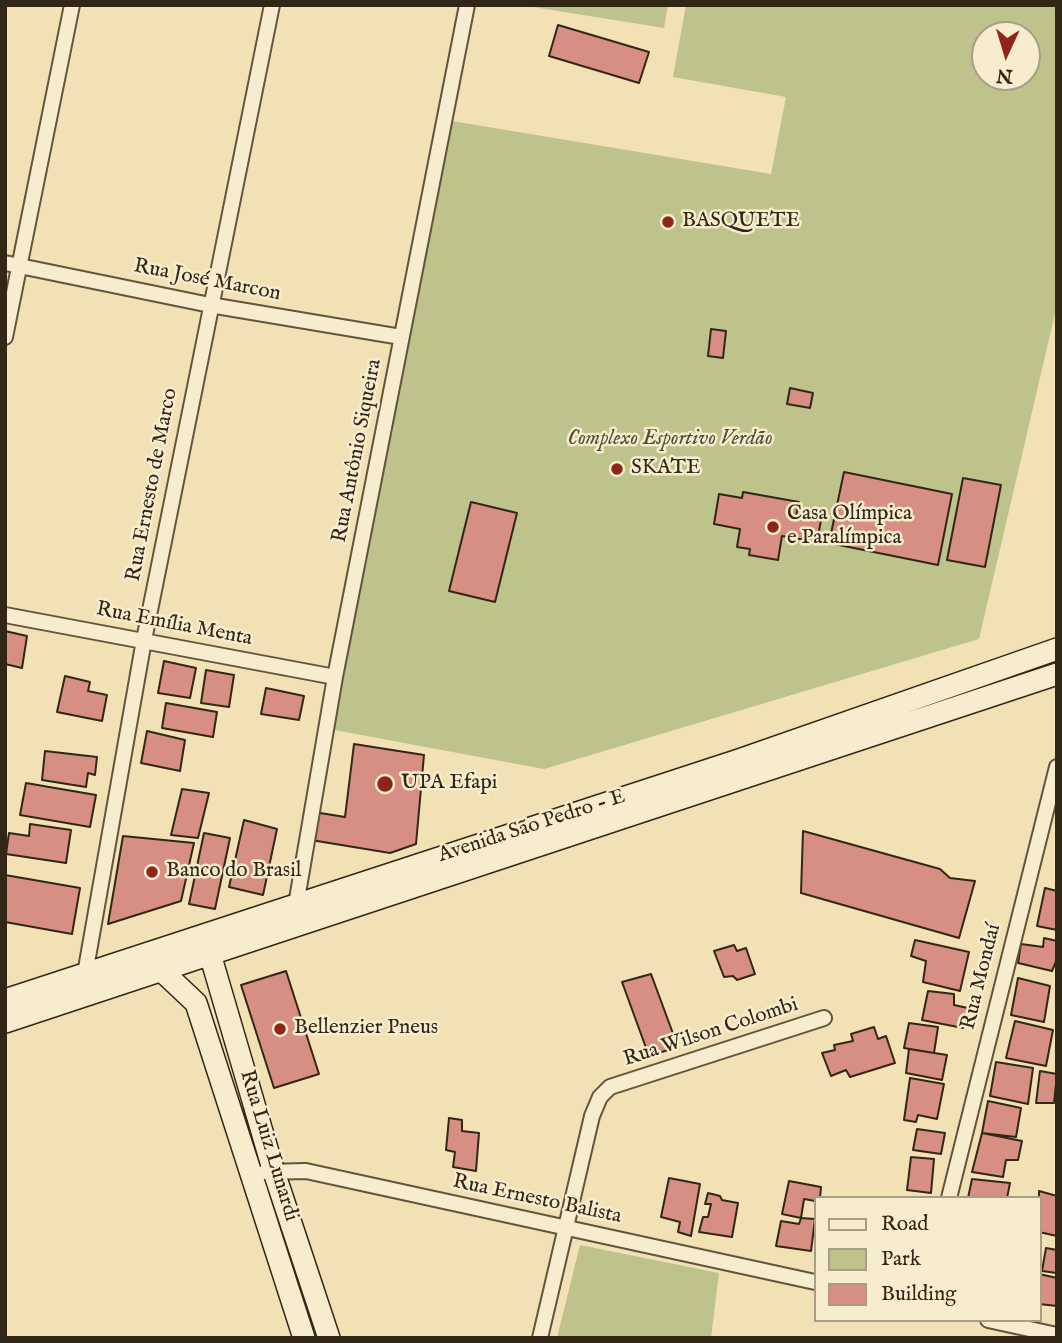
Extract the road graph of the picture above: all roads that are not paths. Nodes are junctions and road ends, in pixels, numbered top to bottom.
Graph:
1 (72, 5) edge
2 (272, 5) edge
3 (467, 5) edge
4 (12, 264) edge
5 (209, 304) junction
6 (5, 337) edge
7 (401, 337) junction
8 (5, 615) edge
9 (144, 640) junction
10 (1057, 649) edge
11 (1057, 674) edge
12 (335, 677) junction
13 (1057, 767) edge
14 (296, 905) junction
15 (210, 954) junction
16 (161, 970) junction
17 (85, 974) junction
18 (5, 1000) edge
19 (824, 1018) dead end
20 (5, 1022) edge
21 (273, 1169) junction
22 (250, 1176) junction
23 (950, 1196) edge
24 (565, 1227) junction
25 (814, 1282) edge
26 (997, 1322) edge
27 (1057, 1335) edge
28 (304, 1338) edge
29 (329, 1338) edge
30 (540, 1338) edge

1 - 4 street
2 - 5 street, Rua Ernesto de Marco
3 - 7 street, Rua Antônio Siqueira
4 - 5 street, Rua José Marcon
4 - 6 street
5 - 7 street, Rua José Marcon
5 - 9 street, Rua Ernesto de Marco
7 - 12 street, Rua Antônio Siqueira
8 - 9 street, Rua Emília Menta
9 - 12 street, Rua Emília Menta
9 - 17 street, Rua Ernesto de Marco
10 - 14 main road, Avenida São Pedro - E
11 - 15 main road, Avenida São Pedro - E
12 - 14 street, Rua Antônio Siqueira
13 - 23 street, Rua Mondaí
14 - 17 main road, Avenida São Pedro - E
15 - 16 main road, Avenida São Pedro - E
15 - 21 main road, Rua Luiz Lunardi
16 - 20 main road, Avenida São Pedro - E
16 - 22 main road, Rua Luiz Lunardi
17 - 18 main road, Avenida São Pedro - E
19 - 24 street, Rua Wilson Colombi
21 - 22 street, Rua Ernesto Balista
21 - 24 street, Rua Ernesto Balista
21 - 29 main road, Rua Luiz Lunardi
22 - 28 main road, Rua Luiz Lunardi
24 - 25 street, Rua Ernesto Balista
24 - 30 street
26 - 27 street

